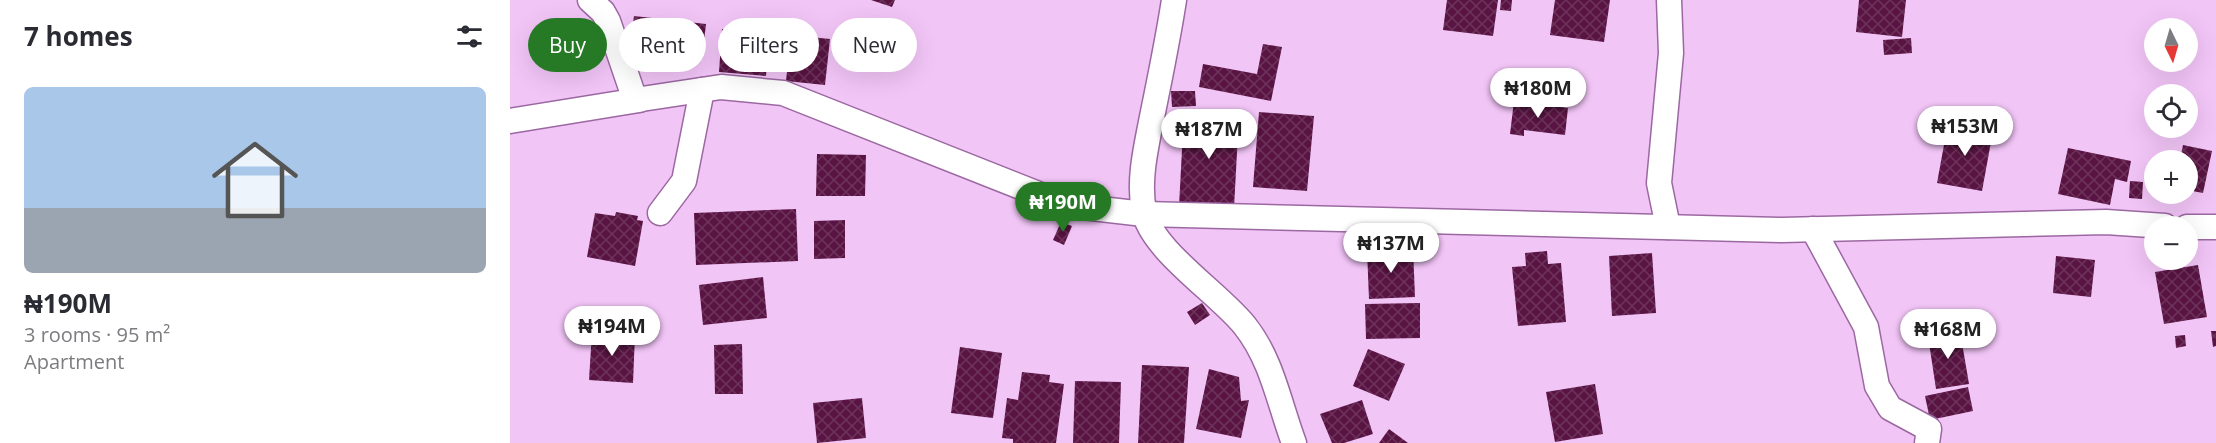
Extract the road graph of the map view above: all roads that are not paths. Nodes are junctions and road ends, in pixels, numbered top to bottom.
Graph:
1 (590, 0) edge
2 (1174, 0) edge
3 (1669, 0) edge
4 (702, 90) junction
5 (639, 100) junction
6 (510, 121) edge
7 (660, 213) dead end
8 (1144, 214) junction
9 (2144, 225) edge
10 (1668, 227) junction
11 (2198, 227) edge
12 (2216, 227) edge
13 (1813, 229) junction
14 (1294, 443) edge
15 (1927, 443) edge

1 - 5 street
2 - 8 street
3 - 10 street
4 - 5 street
4 - 7 street
4 - 8 street
5 - 6 street
8 - 10 street
8 - 14 street
9 - 13 street
10 - 13 street
11 - 12 street
13 - 15 street

